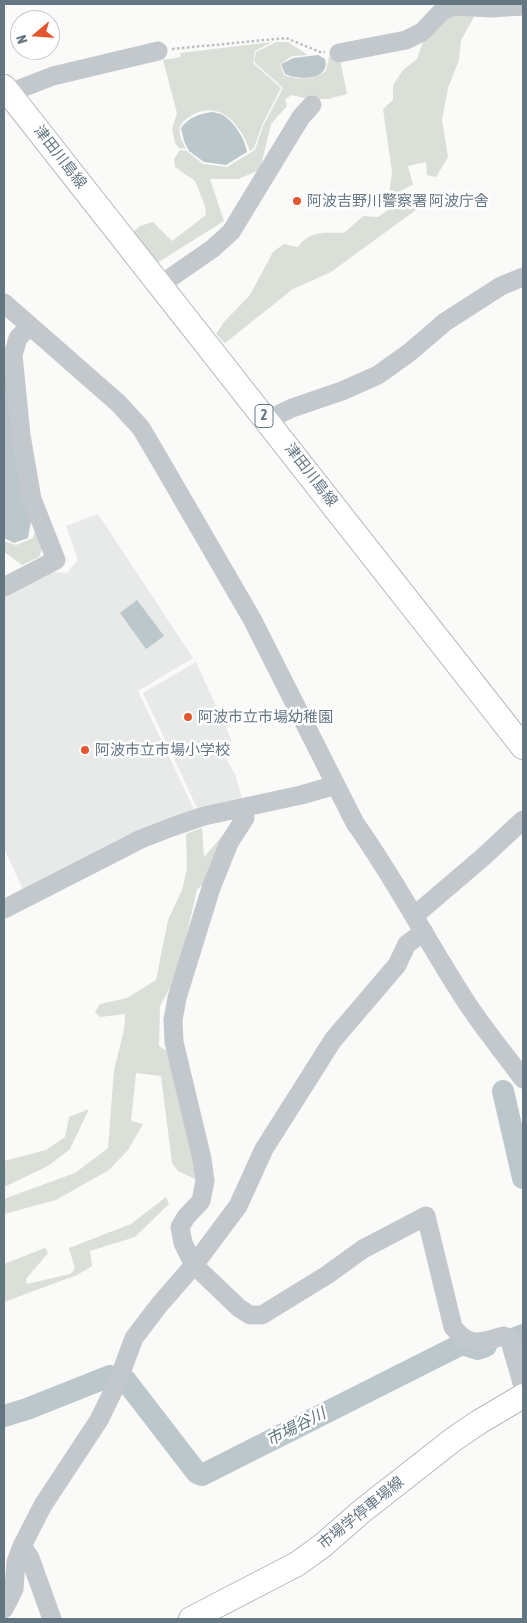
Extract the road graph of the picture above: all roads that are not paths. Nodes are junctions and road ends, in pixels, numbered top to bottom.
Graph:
1 (523, 6) edge
2 (158, 50) road end
3 (339, 53) road end
4 (6, 90) edge
5 (312, 104) dead end
6 (523, 276) edge
7 (160, 285) junction
8 (4, 303) edge
9 (30, 326) junction
10 (267, 420) junction
11 (4, 587) edge
12 (523, 747) edge
13 (336, 785) junction
14 (245, 807) junction
15 (523, 820) edge
16 (4, 909) edge
17 (414, 916) junction
18 (424, 932) junction
19 (523, 1080) edge
20 (194, 1265) junction
21 (523, 1386) edge
22 (523, 1396) edge
23 (22, 1546) junction
24 (4, 1609) edge
25 (52, 1619) edge
26 (191, 1619) edge

1 - 3 street
2 - 4 street
4 - 7 main road, 津田川島線 / 2
5 - 7 street
6 - 10 street
7 - 10 main road, 津田川島線 / 2
8 - 9 street
9 - 11 street
9 - 13 street
10 - 12 main road, 津田川島線 / 2
13 - 14 street
13 - 17 street
14 - 16 street
14 - 20 street
15 - 17 street
17 - 18 street
18 - 19 street
18 - 20 street
20 - 21 street
20 - 23 street
22 - 26 main road, 市場学停車場線
23 - 24 street
23 - 25 street

